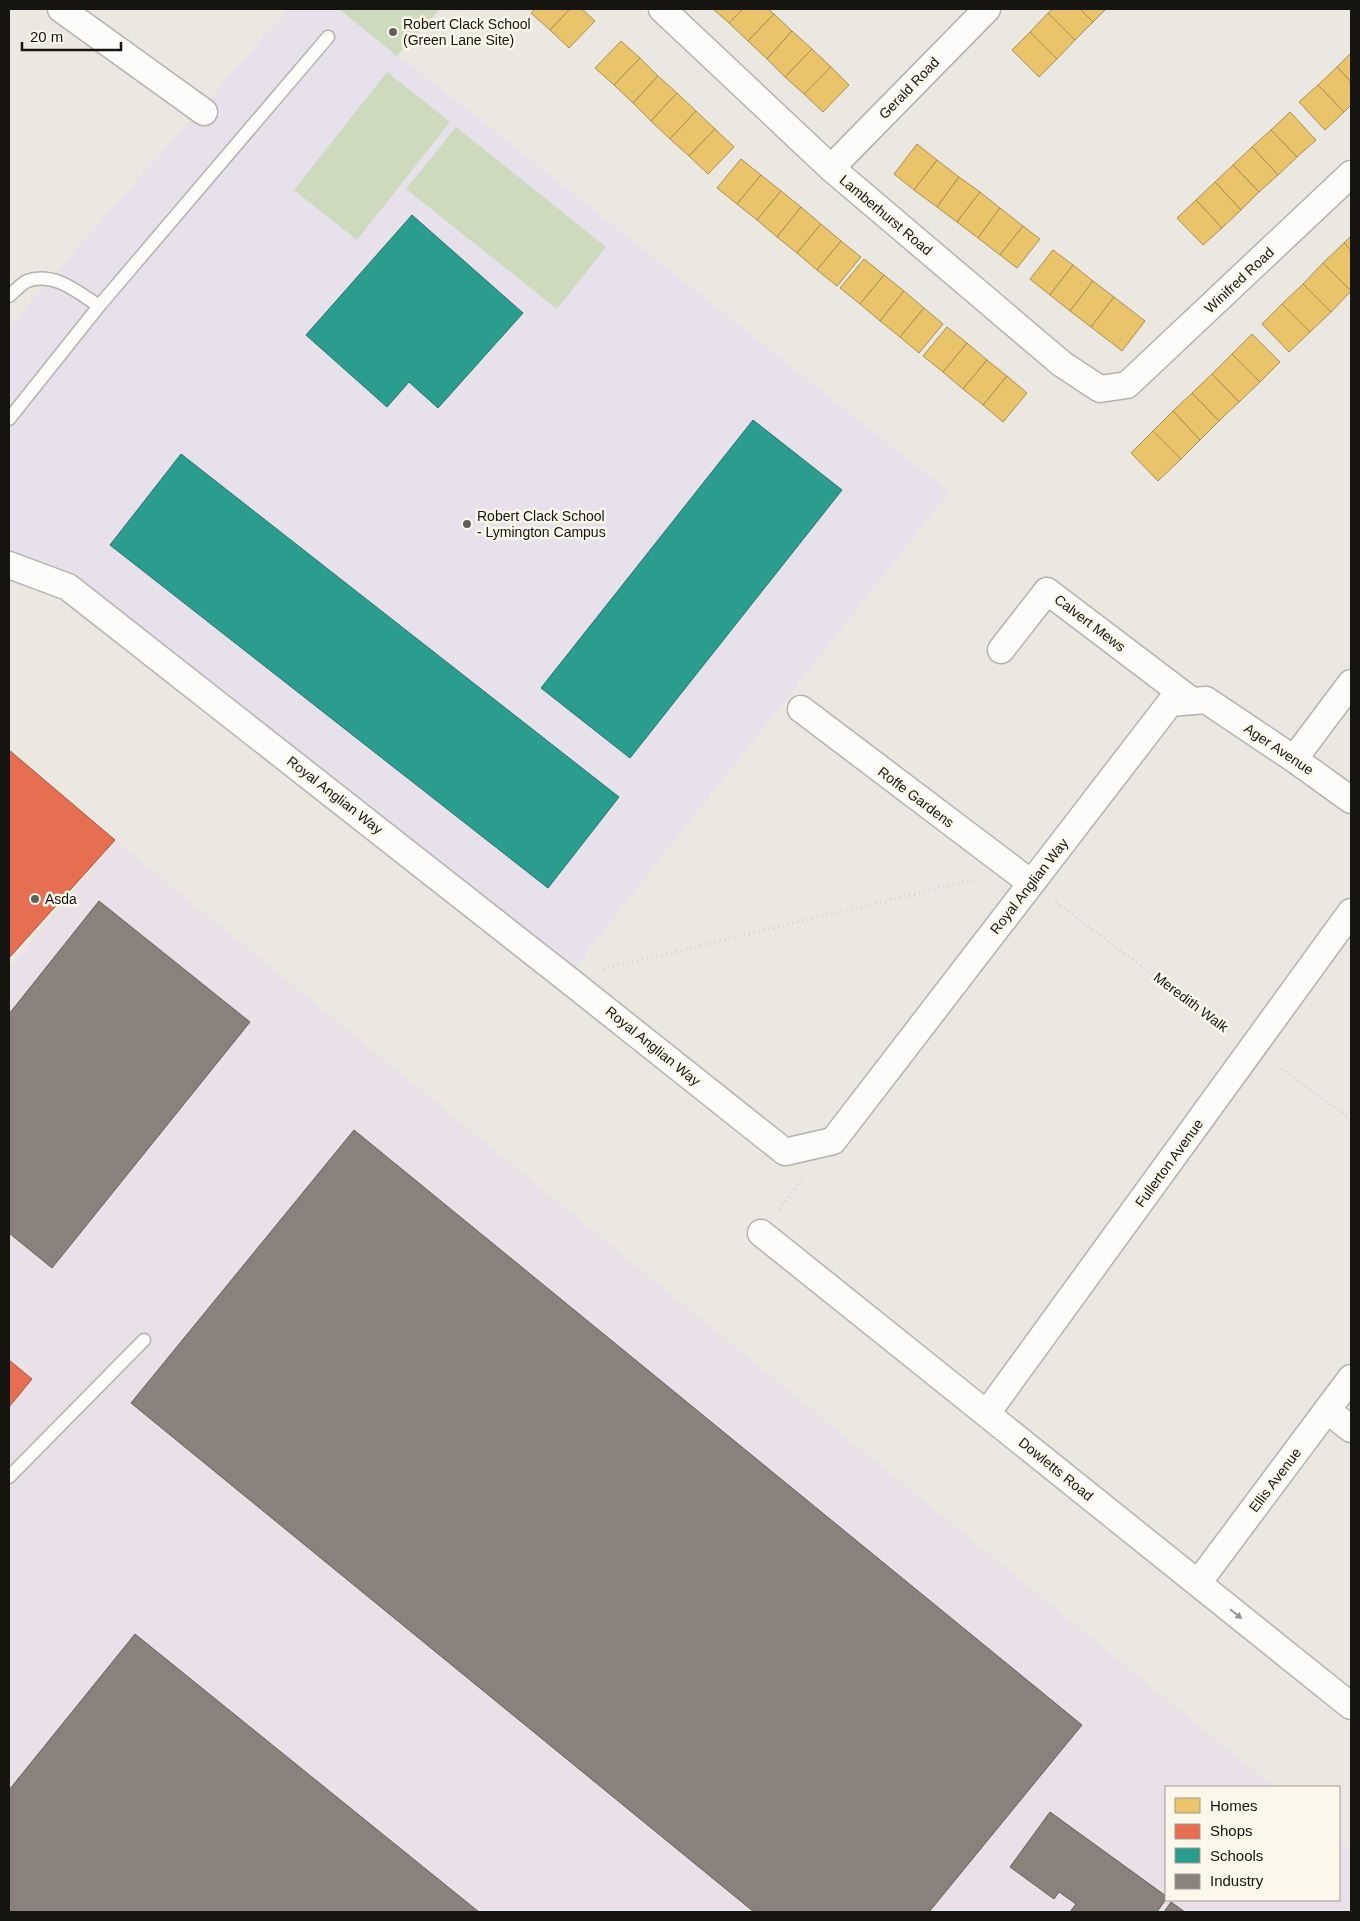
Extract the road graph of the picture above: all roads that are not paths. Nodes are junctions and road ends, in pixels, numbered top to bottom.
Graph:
1 (61, 9) edge
2 (662, 9) edge
3 (987, 9) edge
4 (328, 37) dead end
5 (204, 112) dead end
6 (831, 168) junction
7 (1351, 174) edge
8 (9, 296) edge
9 (99, 306) junction
10 (1127, 385) joint
11 (9, 419) edge
12 (9, 565) edge
13 (1001, 650) dead end
14 (1351, 683) edge
15 (1199, 700) junction
16 (801, 709) dead end
17 (1294, 759) junction
18 (1351, 800) edge
19 (1022, 877) junction
20 (1351, 912) edge
21 (760, 1234) road end
22 (144, 1340) dead end
23 (1351, 1378) edge
24 (1327, 1410) junction
25 (986, 1413) junction
26 (1351, 1429) edge
27 (9, 1477) edge
28 (1198, 1584) junction
29 (1351, 1706) edge

1 - 5 street
2 - 6 street, Lamberhurst Road
3 - 6 street, Gerald Road
4 - 9 lane
6 - 10 street, Lamberhurst Road
7 - 10 street, Winifred Road
8 - 9 lane
9 - 11 lane
12 - 19 street, Royal Anglian Way
13 - 15 street, Calvert Mews
14 - 17 street
15 - 17 street, Ager Avenue
15 - 19 street, Royal Anglian Way
16 - 19 street, Roffe Gardens
17 - 18 street, Ager Avenue
20 - 25 street, Fullerton Avenue
21 - 25 street, Dowletts Road
22 - 27 lane
23 - 24 street, Ellis Avenue
24 - 26 street
24 - 28 street, Ellis Avenue
25 - 28 street, Dowletts Road
28 -> 29 street, Dowletts Road

